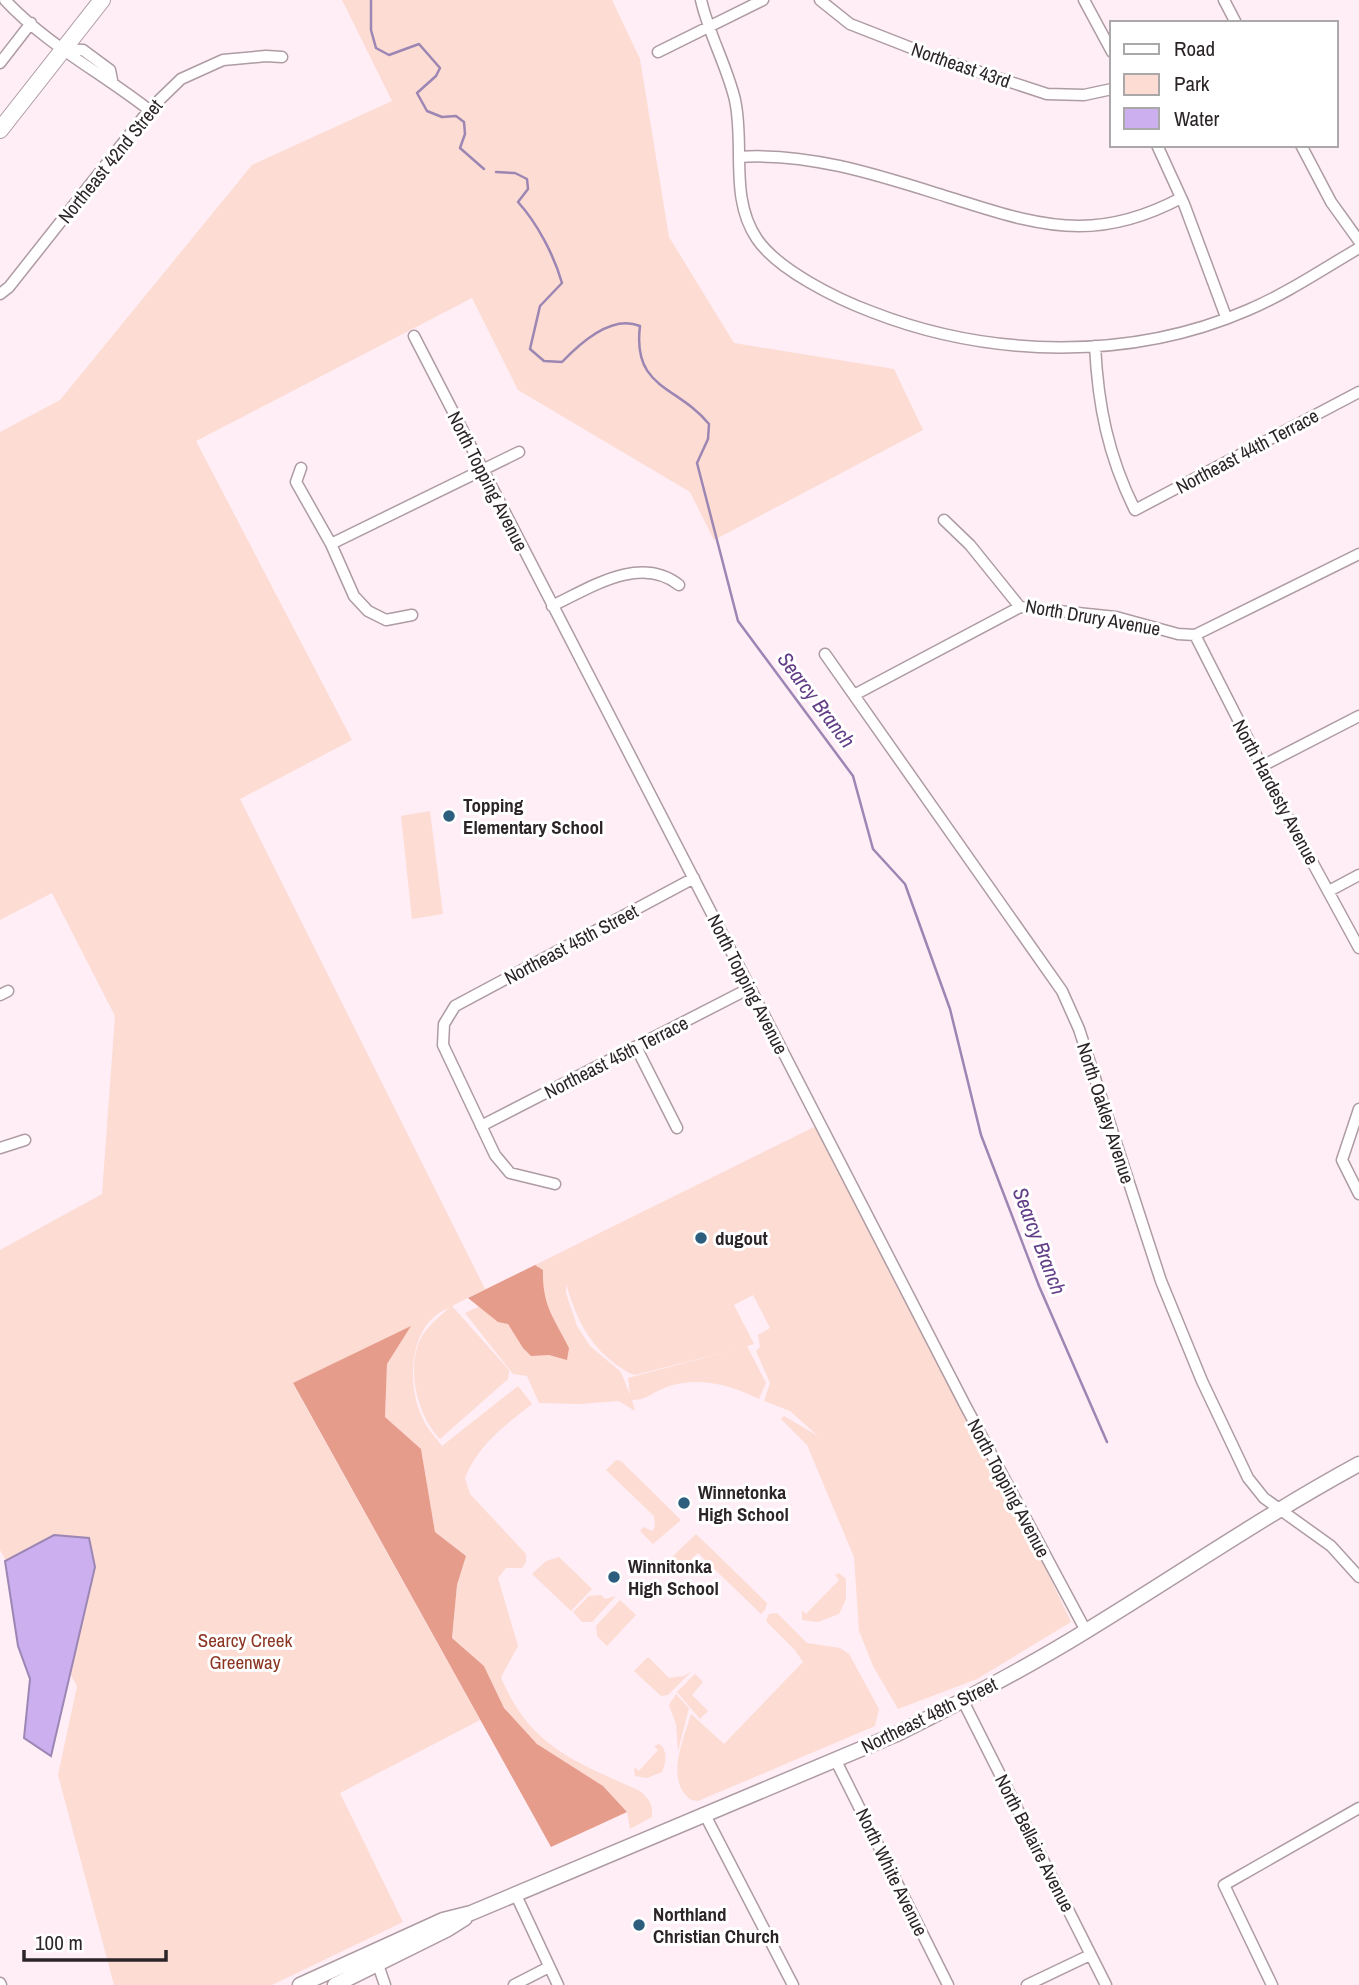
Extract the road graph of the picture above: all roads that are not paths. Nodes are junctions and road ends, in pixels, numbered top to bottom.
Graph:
1 (5, 0) edge
2 (102, 0) edge
3 (701, 0) edge
4 (763, 0) edge
5 (820, 0) edge
6 (1084, 0) edge
7 (1224, 0) edge
8 (1235, 21) edge
9 (31, 23) junction
10 (709, 28) junction
11 (1110, 48) edge
12 (63, 49) junction
13 (658, 52) dead end
14 (282, 57) dead end
15 (0, 63) edge
16 (1110, 89) edge
17 (149, 110) junction
18 (0, 130) edge
19 (1158, 147) edge
20 (1302, 147) edge
21 (739, 157) junction
22 (1181, 198) junction
23 (1359, 241) edge
24 (1359, 248) edge
25 (0, 294) edge
26 (1226, 317) junction
27 (414, 336) dead end
28 (1095, 346) junction
29 (1359, 392) edge
30 (519, 452) dead end
31 (301, 468) dead end
32 (482, 469) junction
33 (944, 520) dead end
34 (331, 544) junction
35 (1359, 554) edge
36 (679, 585) dead end
37 (552, 606) junction
38 (1020, 607) junction
39 (412, 615) dead end
40 (1195, 635) junction
41 (825, 654) dead end
42 (854, 695) junction
43 (1359, 716) edge
44 (1262, 766) junction
45 (1359, 875) edge
46 (694, 878) junction
47 (1329, 891) junction
48 (1359, 948) edge
49 (750, 988) junction
50 (636, 1047) junction
51 (1359, 1109) edge
52 (481, 1126) junction
53 (677, 1128) dead end
54 (24, 1140) dead end
55 (0, 1148) edge
56 (555, 1184) dead end
57 (1359, 1194) edge
58 (1359, 1464) edge
59 (1278, 1508) junction
60 (1359, 1577) edge
61 (1086, 1631) junction
62 (963, 1701) junction
63 (835, 1759) junction
64 (1359, 1808) edge
65 (704, 1813) junction
66 (515, 1893) junction
67 (1090, 1955) junction
68 (374, 1957) junction
69 (549, 1967) junction
70 (300, 1985) edge
71 (335, 1985) edge
72 (385, 1985) edge
73 (514, 1985) edge
74 (558, 1985) edge
75 (793, 1985) edge
76 (948, 1985) edge
77 (1027, 1985) edge
78 (1106, 1985) edge
79 (1272, 1985) edge

1 - 9 street
2 - 12 main road
3 - 10 street
4 - 10 street
5 - 16 street, Northeast 43rd
6 - 11 street
7 - 8 street
9 - 12 street
9 - 15 street
10 - 13 street
10 - 21 street
12 - 17 street
12 - 18 main road
14 - 17 street, Northeast 42nd Street
17 - 25 street, Northeast 42nd Street
19 - 22 street
20 - 23 street
21 - 22 street
21 - 28 street
22 - 26 street
24 - 26 street
26 - 28 street
27 - 32 street, North Topping Avenue
28 - 29 street, Northeast 44th Terrace
30 - 32 street
31 - 34 street
32 - 34 street
32 - 37 street, North Topping Avenue
33 - 38 street, North Drury Avenue
34 - 39 street
35 - 40 street
36 - 37 street
37 - 46 street, North Topping Avenue
38 - 40 street, North Drury Avenue
38 - 42 street
40 - 44 street, North Hardesty Avenue
41 - 42 street, North Oakley Avenue
42 - 59 street, North Oakley Avenue
43 - 44 street
44 - 47 street, North Hardesty Avenue
45 - 47 street
46 - 49 street, North Topping Avenue
46 - 52 street, Northeast 45th Street
47 - 48 street, North Hardesty Avenue
49 - 50 street, Northeast 45th Terrace
49 - 61 street, North Topping Avenue
50 - 52 street, Northeast 45th Terrace
50 - 53 street
51 - 57 street
52 - 56 street
54 - 55 street
58 - 59 street, Northeast 48th Street
59 - 60 street, North Oakley Avenue
59 - 61 street, Northeast 48th Street
61 - 62 street, Northeast 48th Street
62 - 63 street, Northeast 48th Street
62 - 67 street, North Bellaire Avenue
63 - 65 street, Northeast 48th Street
63 - 76 street, North White Avenue
64 - 79 street
65 - 66 street, Northeast 48th Street
65 - 75 street
66 - 68 street, Northeast 48th Street
66 - 69 street
67 - 77 street
67 - 78 street, North Bellaire Avenue
68 - 70 street, Northeast 48th Street
68 - 71 street, Northeast 48th Street
68 - 72 street
69 - 73 street
69 - 74 street

